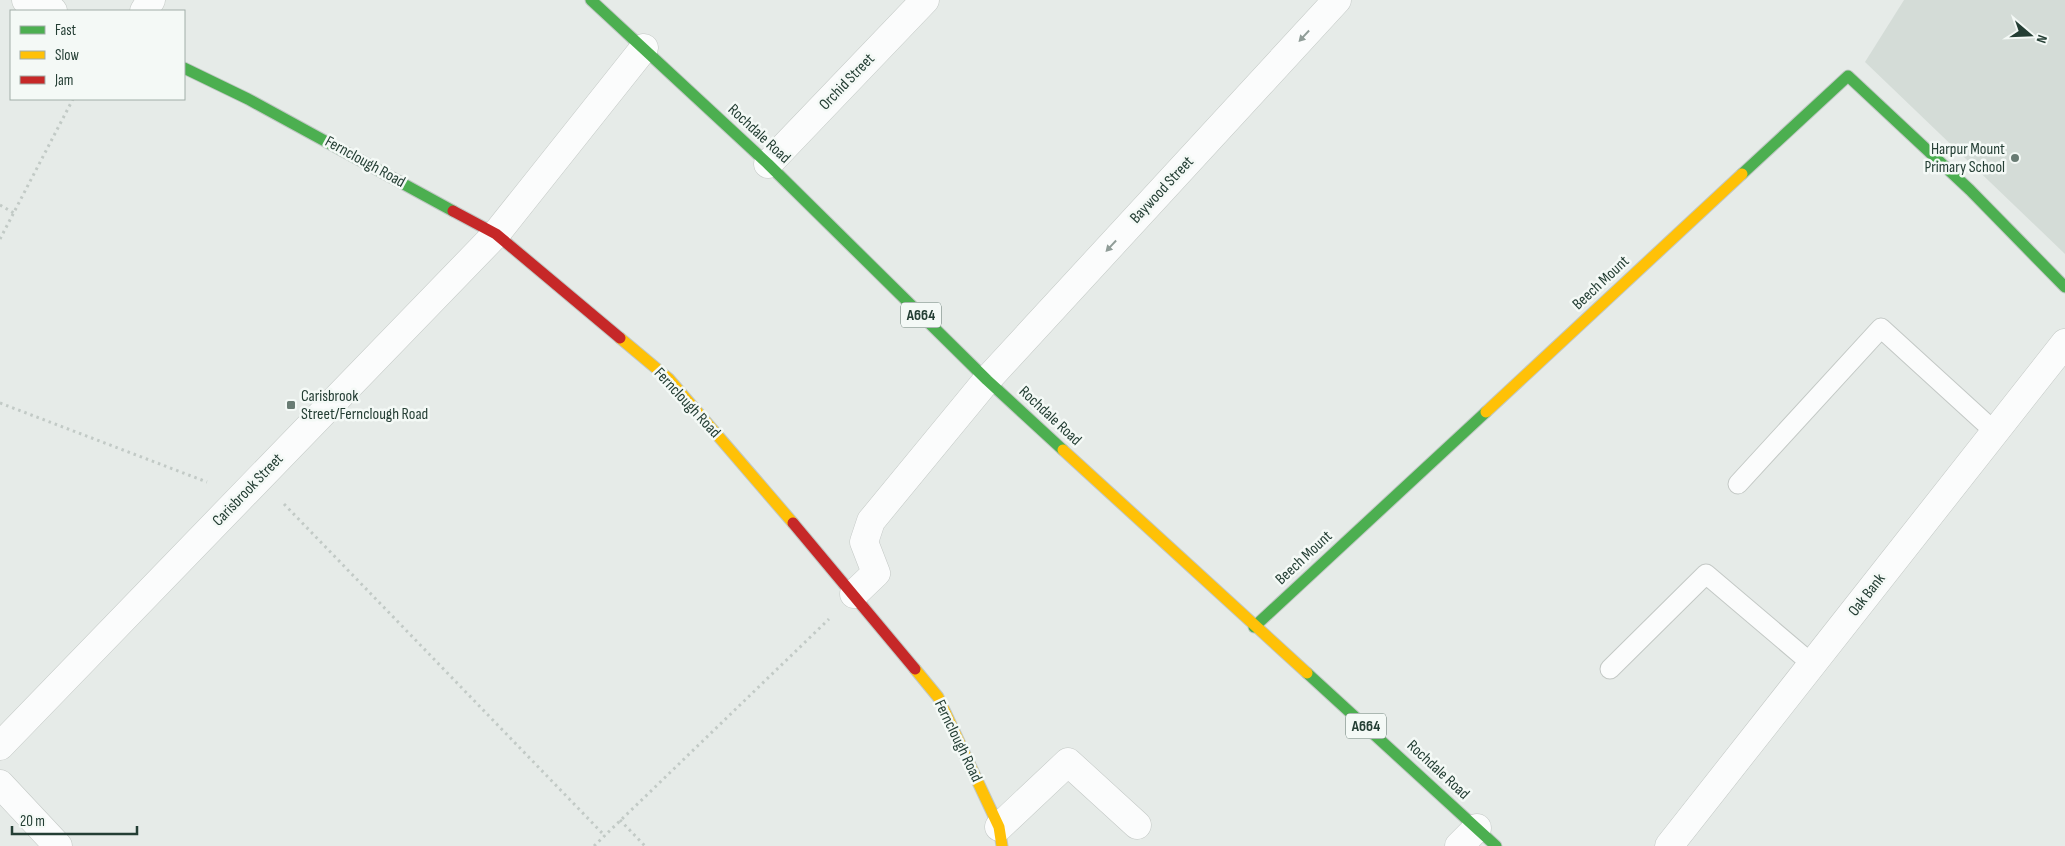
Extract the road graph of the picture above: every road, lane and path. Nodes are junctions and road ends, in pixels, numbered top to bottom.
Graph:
1 (26, 0) edge
2 (925, 0) edge
3 (1337, 0) edge
4 (596, 2) edge
5 (51, 10) edge
6 (644, 48) junction
7 (185, 68) edge
8 (72, 100) edge
9 (768, 164) junction
10 (0, 205) edge
11 (14, 212) junction
12 (496, 234) junction
13 (0, 239) edge
14 (2065, 287) edge
15 (2065, 344) edge
16 (987, 380) junction
17 (0, 403) edge
18 (1995, 432) junction
19 (1738, 484) dead end
20 (251, 487) junction
21 (854, 594) junction
22 (1254, 627) junction
23 (1812, 664) junction
24 (1610, 669) dead end
25 (0, 746) edge
26 (0, 784) edge
27 (620, 820) junction
28 (1137, 825) dead end
29 (605, 836) junction
30 (1001, 836) edge
31 (1468, 837) edge
32 (58, 846) edge
33 (594, 846) edge
34 (645, 846) edge
35 (1496, 846) edge
36 (1669, 846) edge

1 - 5 street
2 - 9 street, Orchid Street
3 -> 16 street, Baywood Street
4 - 6 street, Rochdale Road / A664
6 - 9 street, Rochdale Road / A664
6 - 12 street, Carisbrook Street
7 - 12 street, Fernclough Road
8 - 11 path
9 - 16 street, Rochdale Road / A664
10 - 11 path
11 - 13 path
12 - 20 street, Carisbrook Street
12 - 21 street, Fernclough Road
14 - 22 street, Beech Mount
15 - 18 street, Oak Bank
16 - 21 street, Baywood Street
16 - 22 street, Rochdale Road / A664
17 - 20 path
18 - 19 lane
18 - 23 street, Oak Bank
20 - 25 street, Carisbrook Street
20 - 29 path
21 - 27 path
21 - 30 street, Fernclough Road
22 - 31 street, Rochdale Road / A664
23 - 24 lane
23 - 36 street, Oak Bank
26 - 32 street
27 - 29 path
27 - 34 path
28 - 30 street
29 - 33 path
31 - 35 street, Rochdale Road / A664

